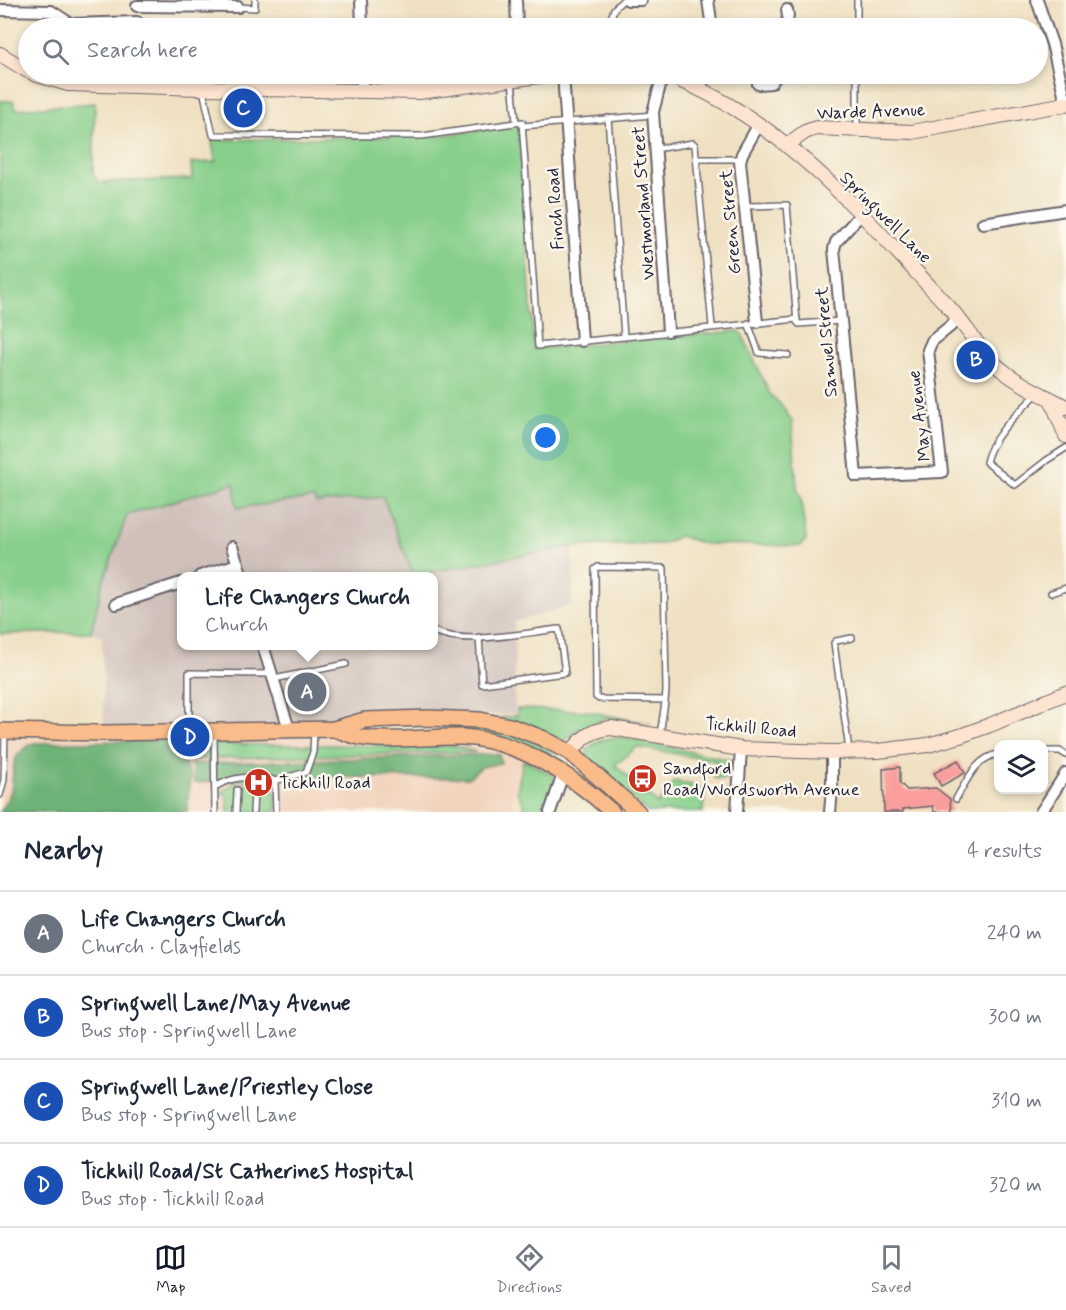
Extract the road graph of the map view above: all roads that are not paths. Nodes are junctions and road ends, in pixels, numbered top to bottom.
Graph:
1 (56, 0) edge
2 (255, 0) edge
3 (362, 0) edge
4 (516, 0) edge
5 (623, 0) edge
6 (628, 0) edge
7 (641, 0) edge
8 (708, 0) edge
9 (856, 0) edge
10 (1037, 0) edge
11 (137, 3) edge
12 (1, 7) edge
13 (238, 7) joint
14 (787, 10) dead end
15 (56, 13) junction
16 (63, 18) edge
17 (362, 18) edge
18 (517, 18) edge
19 (611, 18) edge
20 (711, 18) edge
21 (788, 18) edge
22 (857, 18) edge
23 (1043, 18) edge
24 (1048, 32) edge
25 (0, 54) edge
26 (18, 65) edge
27 (170, 84) edge
28 (362, 84) edge
29 (472, 84) edge
30 (518, 84) edge
31 (563, 84) edge
32 (661, 84) edge
33 (686, 84) edge
34 (702, 84) edge
35 (857, 84) edge
36 (203, 88) junction
37 (700, 90) junction
38 (362, 91) junction
39 (1066, 103) edge
40 (653, 115) junction
41 (608, 118) junction
42 (565, 121) junction
43 (516, 122) junction
44 (759, 124) junction
45 (522, 126) junction
46 (857, 129) junction
47 (787, 145) junction
48 (655, 149) junction
49 (696, 159) junction
50 (741, 159) junction
51 (745, 206) junction
52 (1066, 210) edge
53 (861, 214) junction
54 (983, 223) dead end
55 (797, 319) junction
56 (959, 319) junction
57 (841, 321) junction
58 (752, 322) junction
59 (712, 326) junction
60 (668, 331) junction
61 (624, 336) junction
62 (582, 341) junction
63 (788, 355) dead end
64 (1038, 392) junction
65 (1051, 399) junction
66 (1066, 407) edge
67 (1066, 436) edge
68 (1066, 448) edge
69 (856, 476) joint
70 (232, 547) dead end
71 (238, 564) junction
72 (213, 572) edge
73 (241, 572) edge
74 (177, 584) edge
75 (1066, 588) edge
76 (1051, 593) dead end
77 (116, 604) dead end
78 (438, 633) edge
79 (479, 637) junction
80 (852, 638) dead end
81 (265, 650) edge
82 (346, 664) dead end
83 (273, 677) junction
84 (1066, 693) edge
85 (665, 700) junction
86 (290, 729) junction
87 (314, 729) junction
88 (333, 729) junction
89 (3, 731) edge
90 (189, 731) junction
91 (213, 731) junction
92 (659, 736) junction
93 (741, 749) junction
94 (1048, 751) edge
95 (832, 752) junction
96 (849, 752) junction
97 (571, 753) junction
98 (994, 755) edge
99 (1066, 755) edge
100 (1066, 773) edge
101 (563, 774) junction
102 (274, 781) junction
103 (215, 787) junction
104 (237, 790) dead end
105 (254, 790) dead end
106 (1066, 793) edge
107 (1052, 794) junction
108 (0, 795) edge
109 (956, 798) dead end
110 (215, 812) edge
111 (236, 812) edge
112 (253, 812) edge
113 (276, 812) edge
114 (550, 812) edge
115 (612, 812) edge
116 (638, 812) edge
117 (737, 812) edge
118 (830, 812) edge
119 (1041, 812) edge

1 - 15 street
2 - 13 lane
3 - 17 street
4 - 18 street
5 - 19 lane
6 - 7 street
8 - 20 street
9 - 22 lane
10 - 23 street
11 - 13 street
12 - 15 street
14 - 21 street
15 - 16 street
24 - 39 street
25 - 26 street
27 - 36 street
28 - 38 street
29 - 38 street
30 - 43 lane
31 - 42 street, Finch Road
32 - 40 street, Westmorland Street
33 - 37 street, Springwell Lane
34 - 37 street
35 - 46 lane
36 - 38 street
36 - 43 lane
37 - 44 street, Springwell Lane
39 - 46 street, Warde Avenue
40 - 41 lane
40 - 48 street, Westmorland Street
41 - 42 lane
41 - 61 lane
42 - 45 lane
42 - 62 street, Finch Road
43 - 45 lane
44 - 47 street, Springwell Lane
44 - 50 street, Green Street
45 - 62 lane
46 - 47 street, Warde Avenue
47 - 53 street, Springwell Lane
48 - 49 lane
48 - 60 street, Westmorland Street
49 - 50 lane
49 - 59 lane
50 - 51 street, Green Street
51 - 55 lane
51 - 58 street, Green Street
52 - 54 street
53 - 56 street, Springwell Lane
53 - 57 street, Samuel Street
55 - 57 lane
55 - 58 lane
56 - 64 street, Springwell Lane
56 - 69 street, May Avenue
57 - 69 street, Samuel Street
58 - 59 lane
58 - 63 lane
59 - 60 lane
60 - 61 lane
61 - 62 lane
64 - 65 street, Springwell Lane
64 - 68 lane
65 - 66 street, Springwell Lane
65 - 67 street
70 - 71 street
71 - 72 street
71 - 73 street
74 - 77 street
75 - 76 lane
78 - 79 lane
79 - 79 lane
80 - 96 lane
81 - 83 street
82 - 83 lane
83 - 86 street
83 - 90 lane
84 - 96 street, Tickhill Road
85 - 85 lane
85 - 92 lane
86 - 87 main road
86 - 91 main road
87 - 88 main road
87 - 102 lane
88 - 97 main road
88 - 101 main road
89 - 90 main road
89 - 108 lane
90 - 91 main road
91 - 103 lane
92 - 93 street, Tickhill Road
92 - 97 street, Tickhill Road
93 - 95 street, Tickhill Road
93 - 117 street
94 - 99 lane
95 - 96 street, Tickhill Road
95 - 118 street
97 - 101 main road
97 - 116 main road
98 - 109 lane
100 - 107 street
101 - 114 street
101 - 115 main road
102 - 103 lane
102 - 113 lane
103 - 110 lane
104 - 111 lane
105 - 112 lane
106 - 107 street
107 - 119 street

